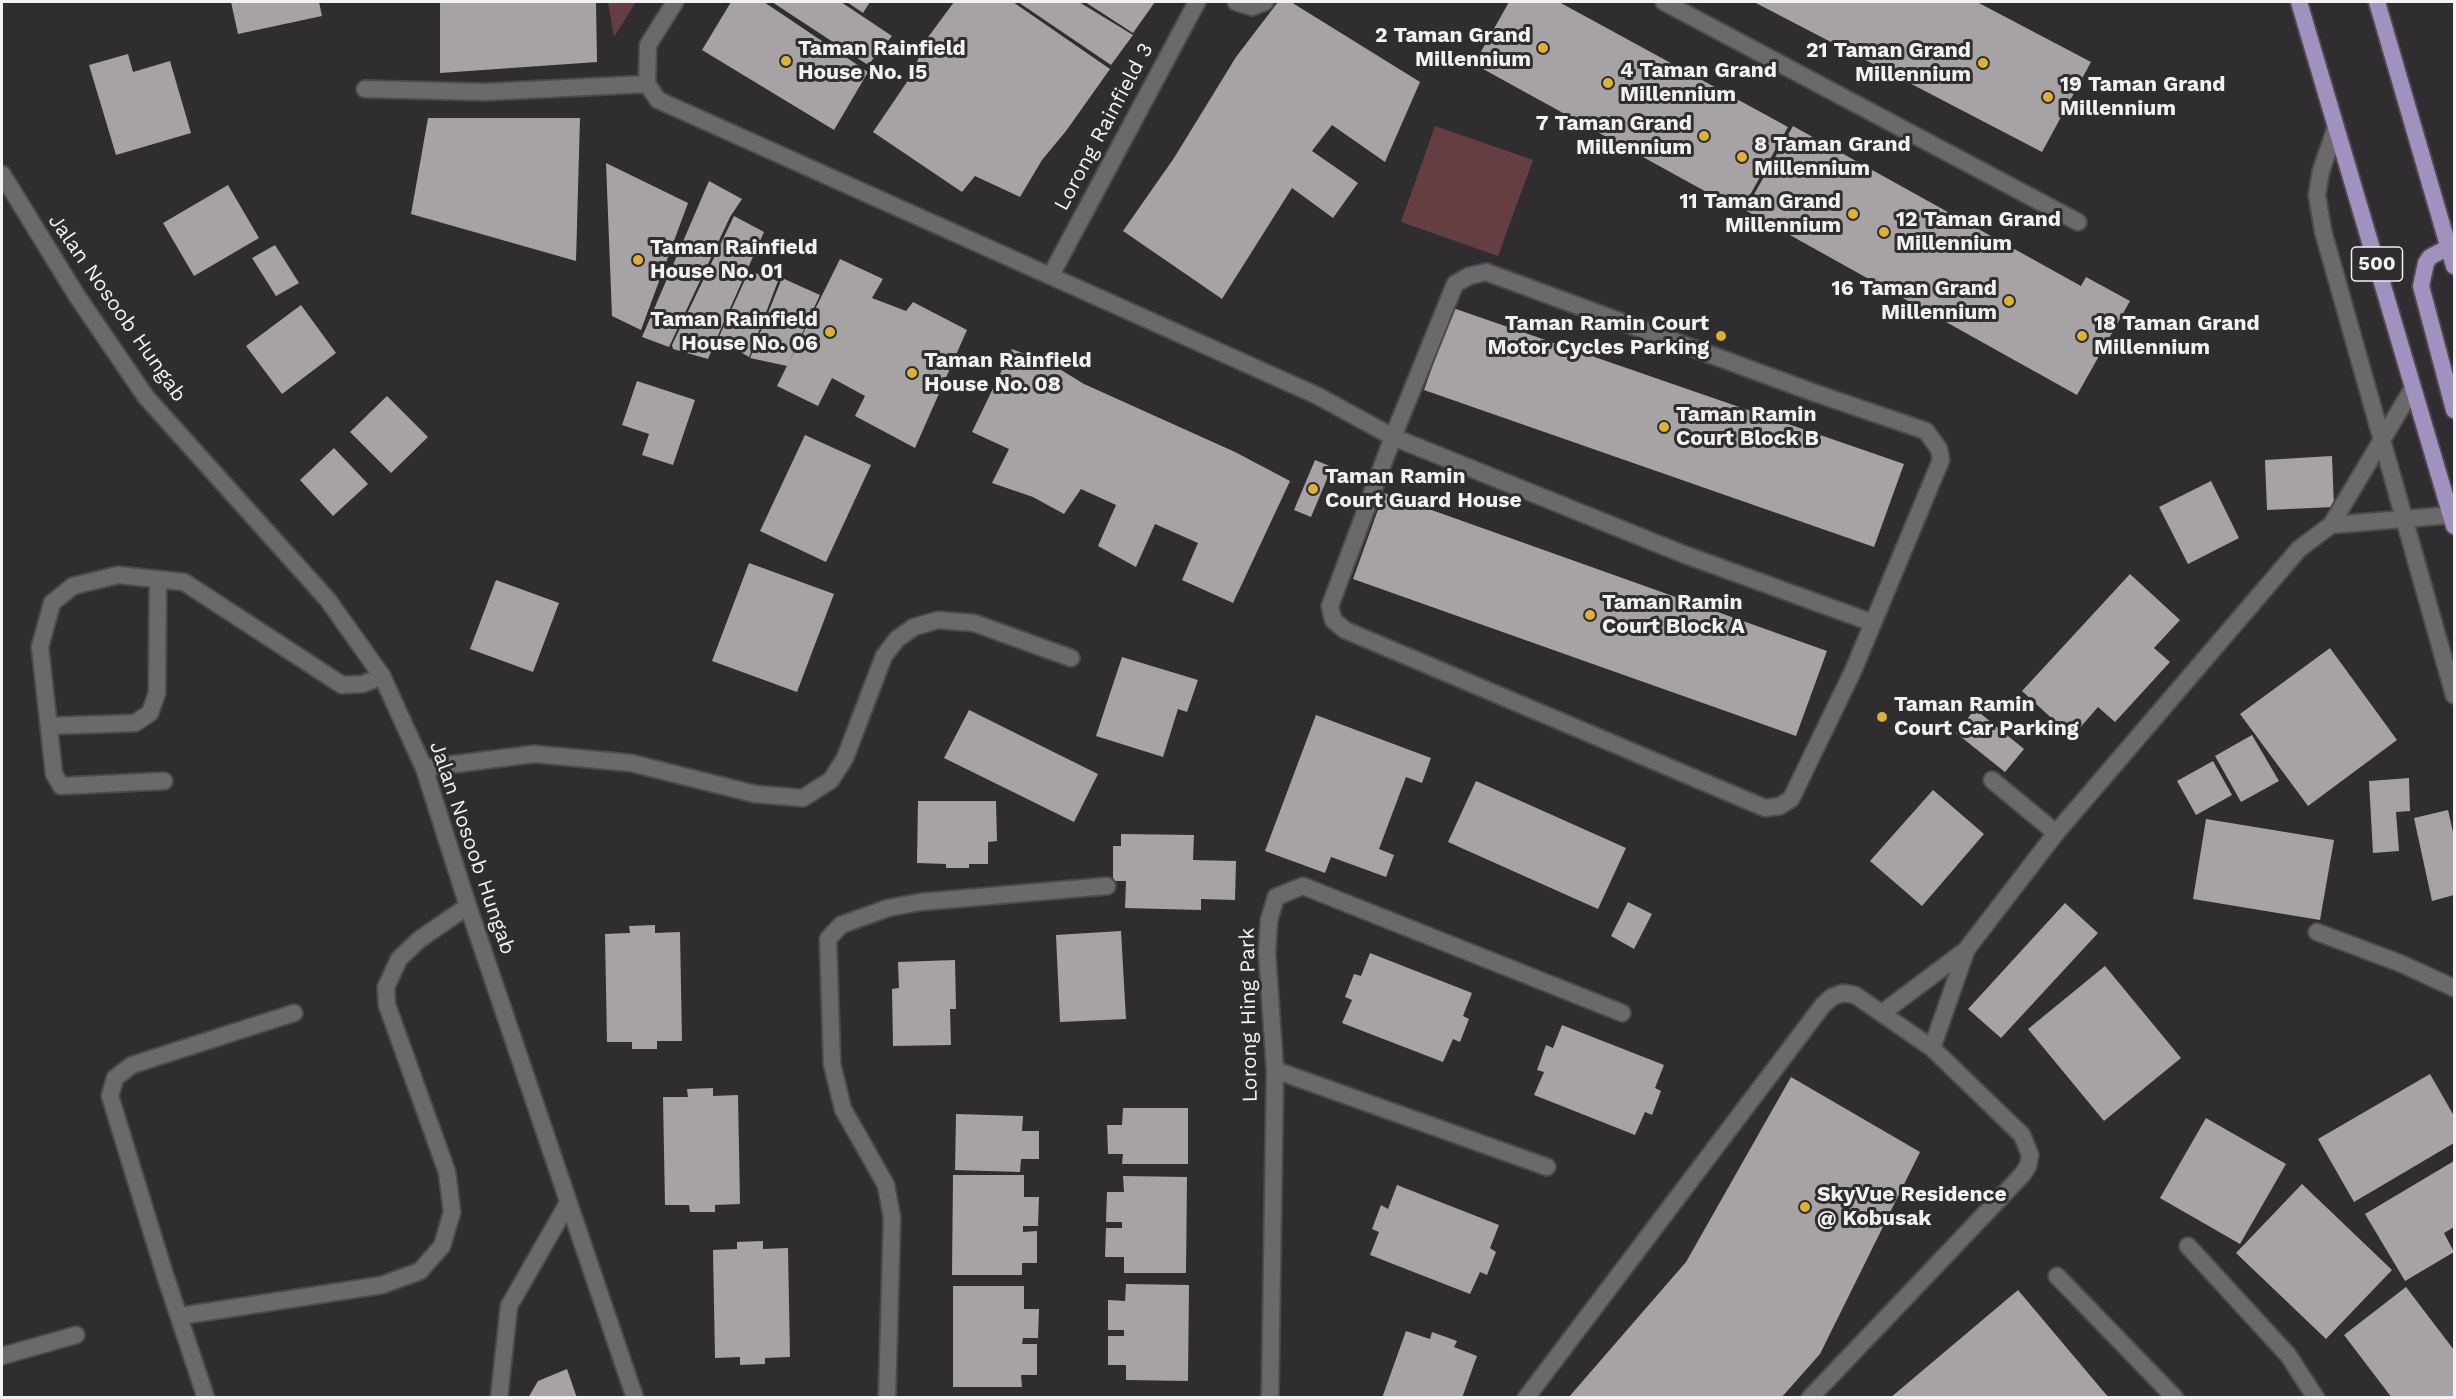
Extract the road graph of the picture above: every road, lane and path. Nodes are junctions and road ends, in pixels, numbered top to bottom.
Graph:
1 (675, 2) edge
2 (1197, 2) edge
3 (1236, 2) edge
4 (1264, 2) edge
5 (1664, 2) edge
6 (2299, 2) edge
7 (2377, 2) edge
8 (647, 84) junction
9 (365, 89) dead end
10 (2336, 127) junction
11 (2, 174) edge
12 (2078, 222) dead end
13 (2449, 247) junction
14 (2454, 266) edge
15 (1051, 275) junction
16 (2414, 388) junction
17 (2454, 410) edge
18 (1393, 437) junction
19 (2382, 442) junction
20 (2453, 516) edge
21 (2404, 519) junction
22 (2331, 525) junction
23 (158, 579) junction
24 (1873, 623) junction
25 (1071, 658) dead end
26 (382, 676) junction
27 (2454, 695) edge
28 (49, 726) junction
29 (424, 768) junction
30 (1992, 780) dead end
31 (164, 781) dead end
32 (2056, 833) junction
33 (1107, 886) dead end
34 (468, 906) junction
35 (2317, 932) dead end
36 (1966, 950) junction
37 (2454, 988) edge
38 (294, 1013) dead end
39 (1622, 1013) dead end
40 (1882, 1013) junction
41 (1932, 1048) junction
42 (1275, 1070) junction
43 (1547, 1167) dead end
44 (568, 1203) junction
45 (2188, 1246) dead end
46 (2057, 1276) dead end
47 (180, 1316) junction
48 (76, 1335) dead end
49 (2, 1356) edge
50 (206, 1398) edge
51 (499, 1398) edge
52 (635, 1398) edge
53 (887, 1398) edge
54 (1270, 1398) edge
55 (1526, 1398) edge
56 (1810, 1398) edge
57 (2175, 1398) edge
58 (2316, 1398) edge

1 - 8 street
2 - 15 street, Lorong Rainfield 3
3 - 4 street
5 - 12 street
6 - 10 main road, 500
7 - 13 main road
8 - 9 street
8 - 15 street
10 - 16 main road, 500
10 - 19 street
11 - 26 street, Jalan Nosoob Hungab
13 - 14 main road
13 - 17 main road
15 - 18 street
16 - 19 street
16 - 20 main road, 500
18 - 24 street
18 - 24 street
18 - 24 street
19 - 21 street
19 - 22 street
20 - 21 street
21 - 22 street
21 - 27 street
22 - 32 street
23 - 26 street
23 - 28 street
23 - 28 street
25 - 29 street
26 - 29 street, Jalan Nosoob Hungab
28 - 31 street
29 - 34 street, Jalan Nosoob Hungab
30 - 32 street
32 - 36 street
33 - 53 street
34 - 44 street, Jalan Nosoob Hungab
34 - 47 street
35 - 37 street
36 - 40 street
36 - 41 street
38 - 47 street
39 - 42 street, Lorong Hing Park
40 - 41 street
40 - 55 street
41 - 56 street
42 - 43 street
42 - 54 street, Lorong Hing Park
44 - 51 street
44 - 52 street, Jalan Nosoob Hungab
45 - 58 street
46 - 57 street
47 - 50 street
48 - 49 street

